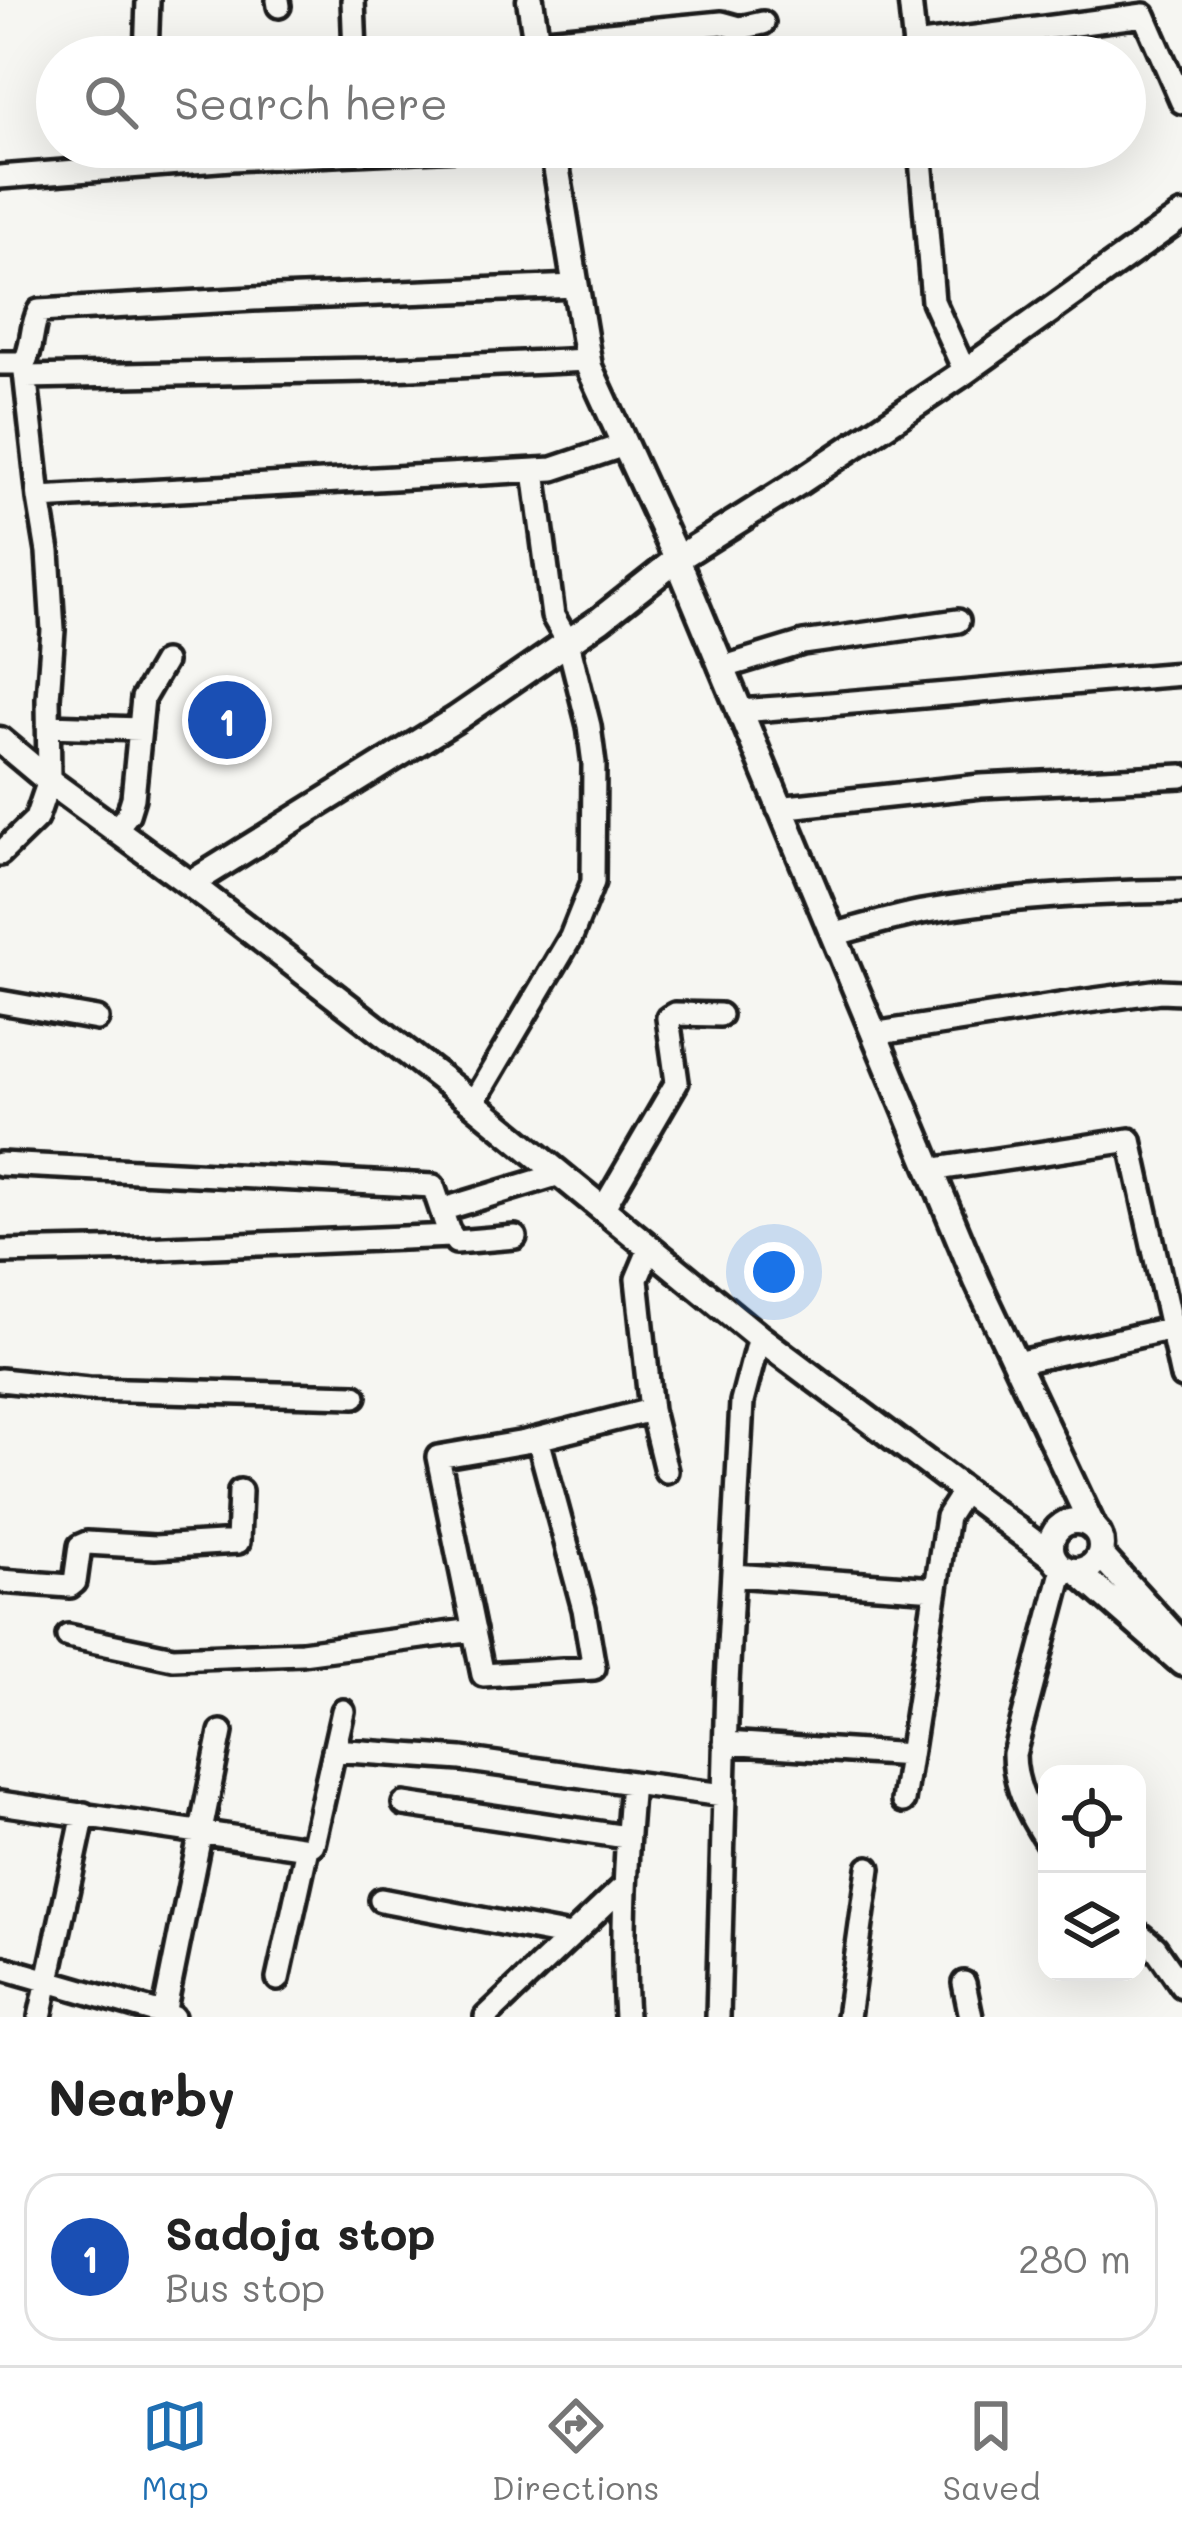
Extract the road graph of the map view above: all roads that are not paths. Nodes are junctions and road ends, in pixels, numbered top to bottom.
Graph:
1 (148, 0) edge
2 (353, 0) edge
3 (530, 0) edge
4 (910, 0) edge
5 (763, 23) dead end
6 (147, 36) edge
7 (354, 36) edge
8 (536, 36) edge
9 (630, 36) edge
10 (914, 36) edge
11 (1010, 36) edge
12 (1182, 102) edge
13 (87, 168) edge
14 (556, 168) edge
15 (922, 168) edge
16 (0, 177) edge
17 (1182, 216) edge
18 (576, 286) junction
19 (588, 360) junction
20 (0, 363) edge
21 (25, 370) junction
22 (965, 372) junction
23 (624, 445) junction
24 (534, 471) junction
25 (39, 498) junction
26 (676, 559) junction
27 (958, 621) dead end
28 (568, 642) junction
29 (164, 662) dead end
30 (721, 668) junction
31 (1182, 674) edge
32 (738, 711) junction
33 (49, 726) junction
34 (140, 729) junction
35 (0, 740) edge
36 (1182, 776) edge
37 (49, 781) junction
38 (778, 808) junction
39 (115, 830) junction
40 (0, 854) edge
41 (190, 884) junction
42 (1182, 890) edge
43 (832, 934) junction
44 (1182, 992) edge
45 (0, 1002) edge
46 (720, 1016) dead end
47 (97, 1019) dead end
48 (873, 1034) junction
49 (472, 1102) junction
50 (0, 1164) edge
51 (930, 1170) junction
52 (560, 1174) junction
53 (603, 1209) junction
54 (441, 1210) junction
55 (451, 1236) junction
56 (515, 1237) dead end
57 (650, 1248) junction
58 (0, 1252) edge
59 (1178, 1327) edge
60 (759, 1337) junction
61 (1016, 1363) junction
62 (1182, 1377) edge
63 (0, 1380) edge
64 (355, 1396) dead end
65 (651, 1410) junction
66 (538, 1439) junction
67 (666, 1471) dead end
68 (240, 1490) dead end
69 (964, 1492) junction
70 (1093, 1526) junction
71 (1100, 1554) junction
72 (1065, 1565) junction
73 (733, 1575) junction
74 (0, 1581) edge
75 (936, 1589) junction
76 (474, 1630) junction
77 (68, 1636) dead end
78 (1171, 1641) edge
79 (1182, 1663) edge
80 (343, 1711) dead end
81 (221, 1732) dead end
82 (725, 1743) junction
83 (334, 1750) junction
84 (910, 1755) junction
85 (632, 1783) junction
86 (723, 1795) junction
87 (903, 1802) dead end
88 (0, 1803) edge
89 (404, 1804) dead end
90 (84, 1814) junction
91 (1038, 1829) edge
92 (201, 1832) junction
93 (626, 1837) junction
94 (308, 1848) junction
95 (869, 1868) dead end
96 (625, 1885) junction
97 (381, 1900) dead end
98 (570, 1936) junction
99 (1146, 1940) edge
100 (0, 1967) edge
101 (278, 1979) dead end
102 (49, 1982) junction
103 (964, 1983) dead end
104 (1182, 1986) edge
105 (168, 2016) edge
106 (40, 2017) edge
107 (486, 2017) edge
108 (626, 2017) edge
109 (718, 2017) edge
110 (848, 2017) edge
111 (970, 2017) edge

1 - 6 street
2 - 7 street
3 - 8 street
4 - 10 street
5 - 9 street
11 - 12 street
13 - 16 street
14 - 18 street
15 - 22 street
17 - 22 street
18 - 19 street
18 - 21 street
19 - 21 street
19 - 23 street
20 - 21 street
21 - 25 street
22 - 26 street
23 - 24 street
23 - 26 street
24 - 25 street
24 - 28 street
25 - 33 street
26 - 28 street
26 - 30 street
27 - 30 street
28 - 41 street
28 - 49 street
29 - 34 street
30 - 32 street
31 - 32 street
32 - 38 street
33 - 34 street
33 - 37 street
34 - 39 street
35 - 37 street
36 - 38 street
37 - 39 street
37 - 40 street
38 - 43 street
39 - 41 street
41 - 49 street
42 - 43 street
43 - 48 street
44 - 48 street
45 - 47 street
46 - 53 street
48 - 51 street
49 - 52 street
50 - 54 street
51 - 59 street
51 - 61 street
52 - 53 street
52 - 54 street
53 - 57 street
54 - 55 street
55 - 56 street
55 - 58 street
57 - 60 street
57 - 65 street
59 - 61 street
59 - 62 street
60 - 69 street
60 - 73 street
61 - 70 street
63 - 64 street
65 - 66 street
65 - 67 street
66 - 76 street
66 - 76 street
68 - 74 street
69 - 72 street
69 - 75 street
70 - 71 street
70 - 72 street
71 - 72 street
71 - 78 street
72 - 78 street
72 - 91 street
73 - 75 street
73 - 82 street
75 - 84 street
76 - 77 street
78 - 79 street
80 - 83 street
81 - 92 street
82 - 84 street
82 - 86 street
83 - 85 street
83 - 94 street
84 - 87 street
85 - 86 street
85 - 93 street
86 - 109 street
88 - 90 street
89 - 93 street
90 - 92 street
90 - 102 street
92 - 94 street
92 - 105 street
93 - 96 street
94 - 101 street
95 - 110 street
96 - 98 street
96 - 108 street
97 - 98 street
98 - 107 street
99 - 104 street
100 - 102 street
102 - 105 street
102 - 106 street
103 - 111 street

